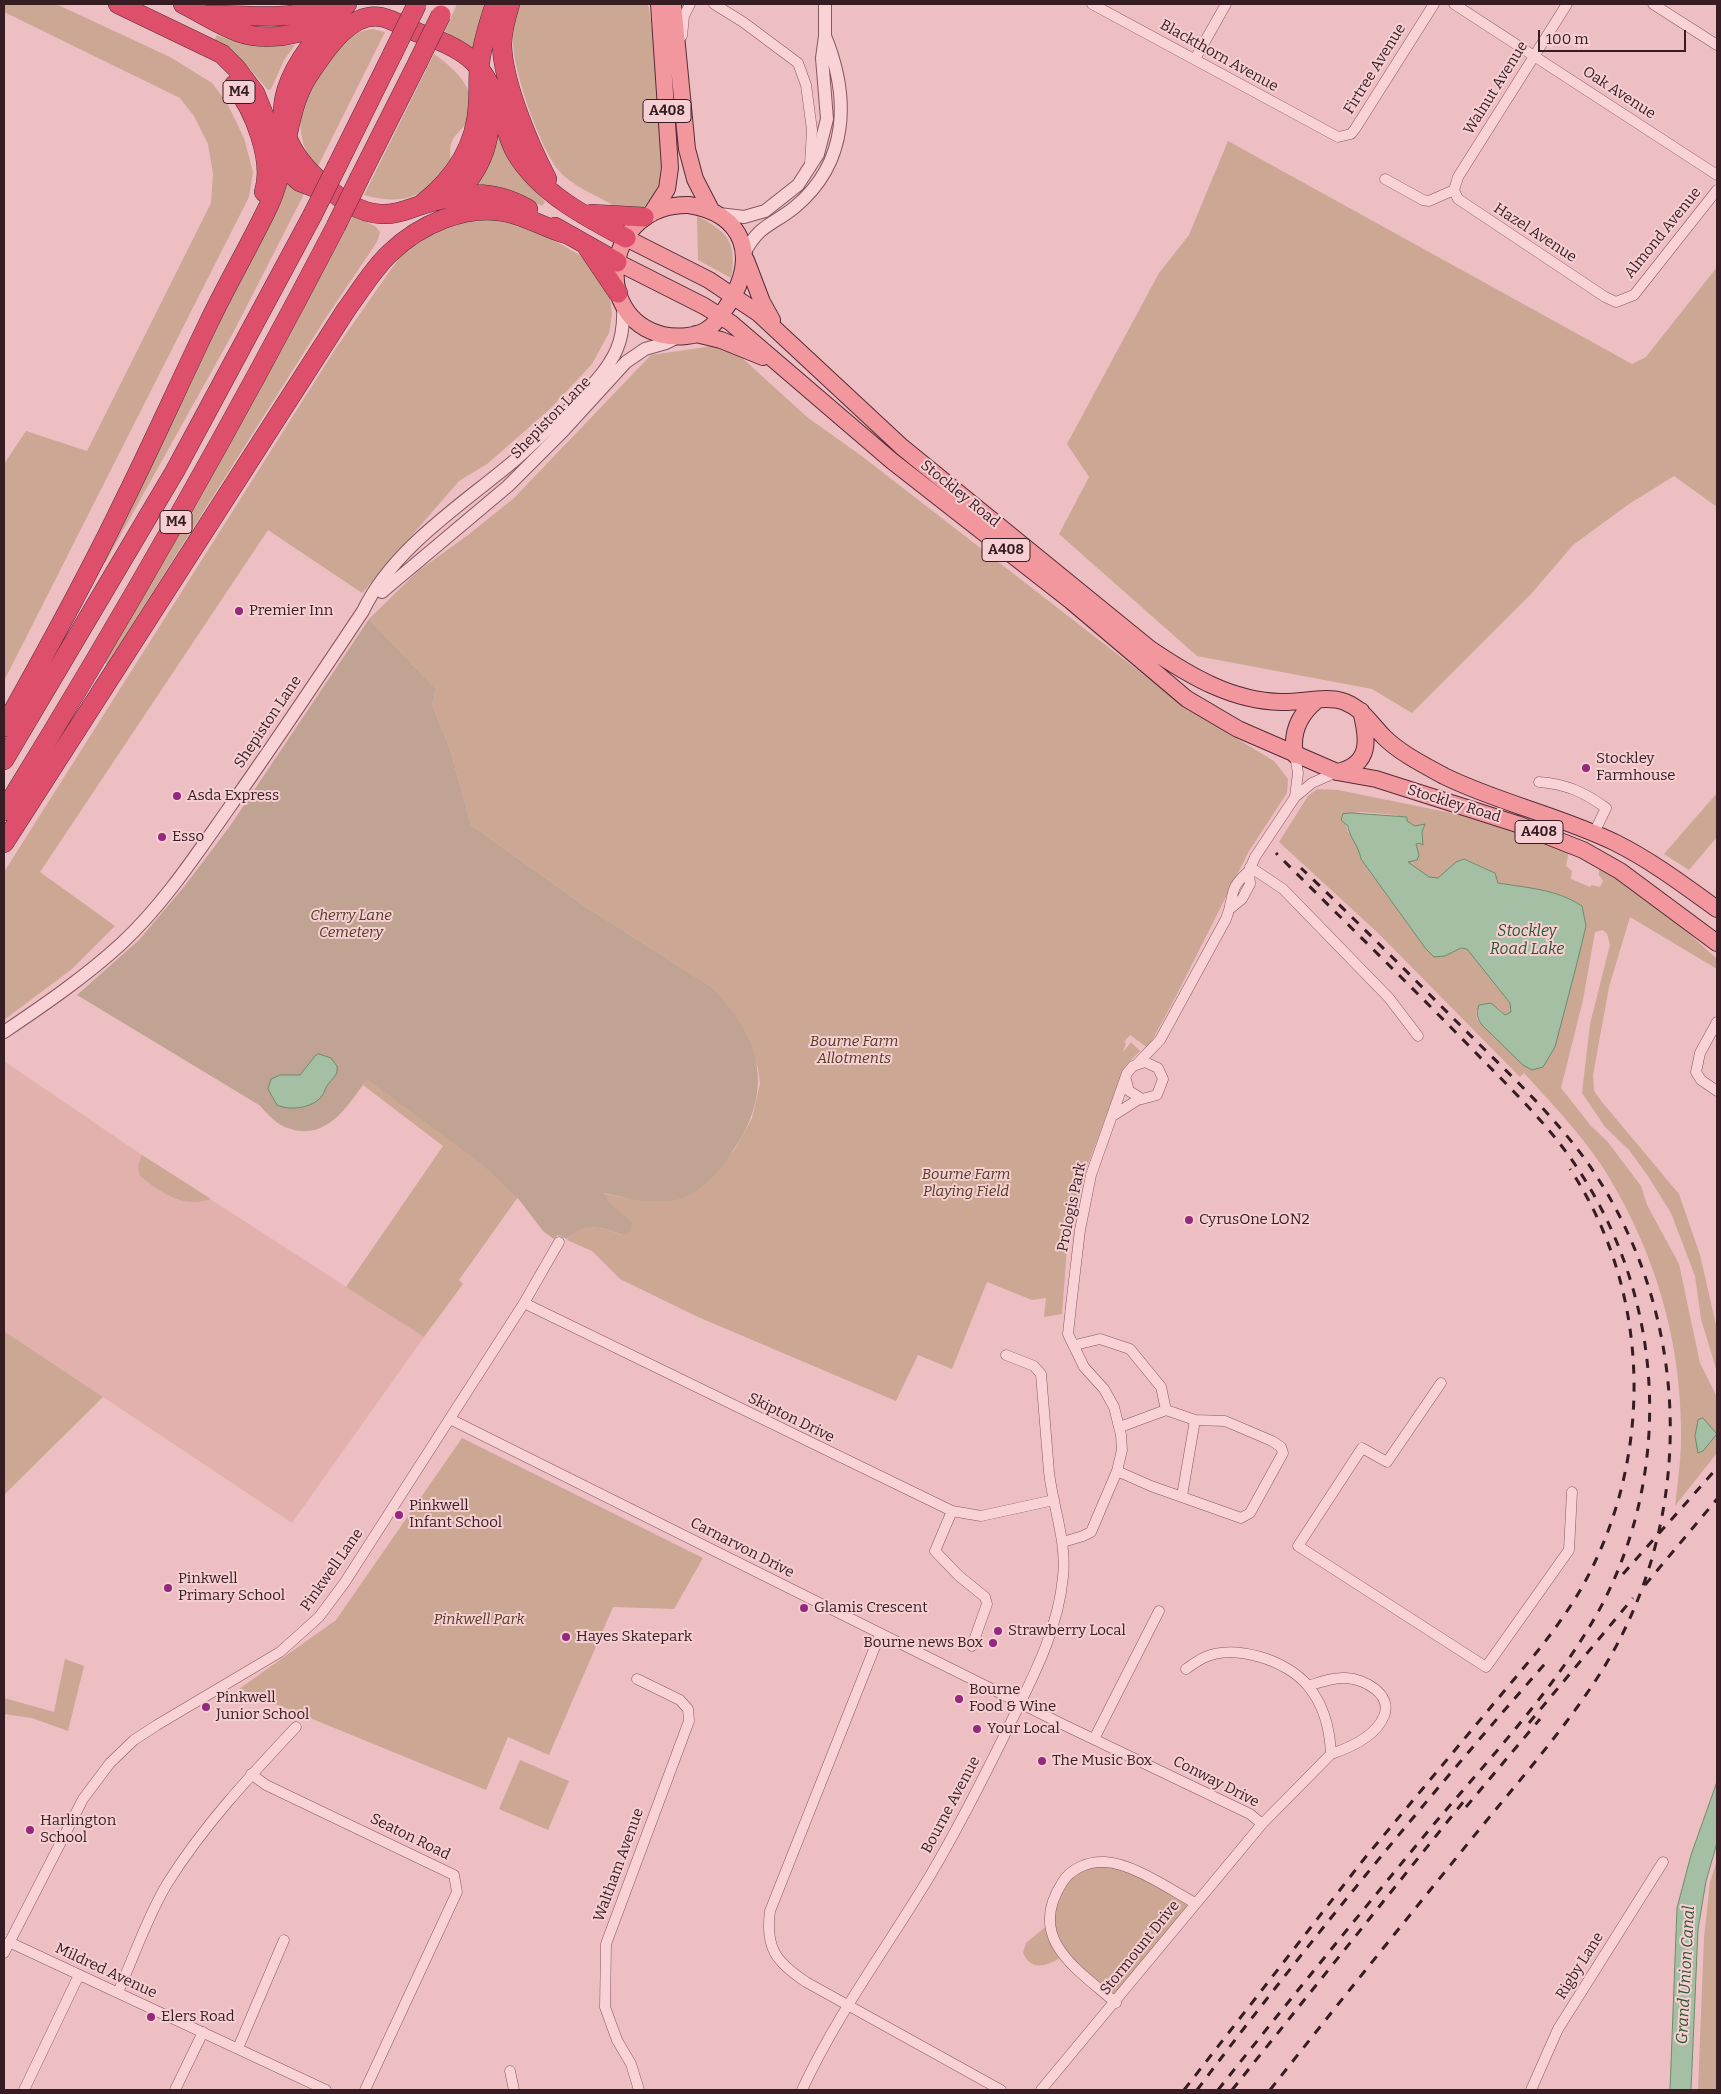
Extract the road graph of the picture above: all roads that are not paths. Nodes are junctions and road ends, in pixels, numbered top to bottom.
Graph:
1 (118, 4) edge
2 (183, 4) edge
3 (334, 4) edge
4 (417, 4) edge
5 (496, 4) edge
6 (510, 4) edge
7 (659, 4) edge
8 (673, 4) edge
9 (690, 4) edge
10 (714, 4) edge
11 (825, 4) edge
12 (1092, 4) edge
13 (1226, 4) edge
14 (1434, 4) edge
15 (1454, 4) edge
16 (1567, 4) edge
17 (1653, 4) edge
18 (444, 9) edge
19 (352, 12) edge
20 (139, 14) junction
21 (207, 15) junction
22 (326, 26) junction
23 (825, 36) junction
24 (1717, 45) edge
25 (1534, 56) junction
26 (1195, 59) junction
27 (478, 78) junction
28 (681, 87) junction
29 (1332, 135) joint
30 (288, 138) junction
31 (282, 160) junction
32 (809, 171) junction
33 (1717, 175) edge
34 (1384, 179) dead end
35 (1454, 190) junction
36 (1717, 190) edge
37 (556, 195) junction
38 (337, 196) junction
39 (453, 198) junction
40 (419, 206) junction
41 (578, 211) junction
42 (715, 212) junction
43 (647, 216) junction
44 (566, 234) junction
45 (626, 238) junction
46 (586, 246) junction
47 (242, 254) junction
48 (745, 255) junction
49 (617, 262) junction
50 (734, 295) junction
51 (1605, 297) joint
52 (621, 299) junction
53 (346, 310) junction
54 (720, 316) junction
55 (696, 334) junction
56 (784, 335) junction
57 (678, 336) junction
58 (777, 362) junction
59 (363, 611) junction
60 (1316, 701) junction
61 (1361, 711) junction
62 (4, 727) edge
63 (1295, 755) junction
64 (4, 760) edge
65 (1337, 772) junction
66 (1539, 782) dead end
67 (1295, 797) junction
68 (4, 811) edge
69 (1594, 833) junction
70 (4, 843) edge
71 (1250, 869) junction
72 (1717, 909) edge
73 (1717, 943) edge
74 (1717, 1022) edge
75 (4, 1032) edge
76 (1418, 1036) dead end
77 (1160, 1040) junction
78 (1138, 1063) junction
79 (1153, 1064) junction
80 (1126, 1080) junction
81 (1717, 1091) edge
82 (1139, 1099) junction
83 (1113, 1116) junction
84 (559, 1242) dead end
85 (524, 1303) junction
86 (1075, 1345) junction
87 (1006, 1355) dead end
88 (1441, 1383) dead end
89 (1166, 1410) junction
90 (450, 1419) junction
91 (1195, 1420) junction
92 (1121, 1431) junction
93 (1117, 1471) junction
94 (1572, 1492) dead end
95 (1182, 1496) junction
96 (1054, 1500) junction
97 (952, 1512) junction
98 (1063, 1542) junction
99 (1159, 1611) dead end
100 (880, 1634) junction
101 (972, 1646) dead end
102 (1186, 1668) dead end
103 (637, 1678) dead end
104 (1308, 1686) junction
105 (1021, 1702) junction
106 (296, 1727) dead end
107 (1094, 1739) junction
108 (1331, 1754) junction
109 (251, 1774) junction
110 (1262, 1824) junction
111 (1663, 1862) dead end
112 (1195, 1903) junction
113 (284, 1940) dead end
114 (9, 1942) junction
115 (4, 1953) edge
116 (79, 1975) junction
117 (118, 1992) junction
118 (1116, 2003) junction
119 (848, 2005) junction
120 (202, 2032) junction
121 (238, 2048) junction
122 (510, 2071) dead end
123 (24, 2090) edge
124 (175, 2090) edge
125 (326, 2090) edge
126 (365, 2090) edge
127 (514, 2090) edge
128 (639, 2090) edge
129 (802, 2090) edge
130 (1001, 2090) edge
131 (1041, 2090) edge
132 (1531, 2090) edge

1 - 20 highway, M4
2 - 21 highway, M4
3 - 21 highway, M4
4 - 64 highway, M4, bridge
5 - 27 highway, M4
6 - 37 highway, M4
7 - 43 main road, A408
8 - 28 main road, A408
9 - 28 street
10 - 32 street
11 - 23 street
12 - 26 street, Blackthorn Avenue
13 - 26 street
14 - 29 street, Firtree Avenue
15 - 25 street, Oak Avenue
16 - 25 street, Walnut Avenue
17 - 24 street
18 - 68 highway, M4, bridge
19 - 22 highway, M4
19 - 27 highway, M4
19 - 30 highway, M4
20 - 31 highway, M4
20 - 47 highway, M4
21 - 22 highway, M4
22 - 30 highway, M4
23 - 32 street
23 - 48 street
25 - 33 street, Oak Avenue
25 - 35 street, Walnut Avenue
26 - 29 street, Blackthorn Avenue
27 - 37 highway, M4
27 - 39 highway, M4
27 - 40 highway, M4
28 - 42 main road, A408
30 - 31 highway, M4
30 - 38 highway, M4
31 - 38 highway, M4
31 - 47 highway, M4
32 - 42 street
34 - 35 street
35 - 51 street, Hazel Avenue
36 - 51 street, Almond Avenue
37 - 41 highway, M4
38 - 40 highway, M4
39 - 40 highway, M4
39 - 44 highway, M4
39 - 53 highway, M4
41 - 43 highway, M4
41 - 45 highway, M4
42 - 43 main road
42 - 48 main road, A408
43 - 45 main road, A408
44 - 46 highway, M4
44 - 53 highway, M4
45 - 49 main road, A408
45 - 50 main road, Stockley Road / A408
46 - 49 highway, M4
46 - 52 highway, M4
47 - 62 highway, M4
48 - 50 main road, A408
48 - 56 main road, A408
49 - 52 main road, A408
49 - 54 main road, Stockley Road / A408
50 - 54 main road, A408
50 - 56 main road, Stockley Road / A408
52 - 57 main road, A408
52 - 59 street, Shepiston Lane
53 - 70 highway, M4
54 - 55 main road, A408
54 - 58 main road, Stockley Road / A408
55 - 57 main road, A408
55 - 58 main road, A408
56 - 60 main road, Stockley Road / A408
57 - 59 street, Shepiston Lane
58 - 63 main road, Stockley Road / A408
59 - 75 street, Shepiston Lane
60 - 61 main road, Stockley Road / A408
60 - 63 main road
61 - 65 main road
61 - 69 main road, Stockley Road / A408
63 - 65 main road, Stockley Road / A408
63 - 67 street
65 - 67 street
65 - 73 main road, Stockley Road / A408
66 - 69 street
67 - 71 street
69 - 72 main road, Stockley Road / A408
71 - 76 street
71 - 77 street
74 - 81 street
77 - 78 street
77 - 79 street
78 - 79 street
78 - 80 street
79 - 82 street
80 - 82 street
80 - 83 street, Prologis Park
82 - 83 street
83 - 86 street, Prologis Park
84 - 85 street, Pinkwell Lane
85 - 90 street, Pinkwell Lane
85 - 97 street, Skipton Drive
86 - 89 street
86 - 92 street, Prologis Park
87 - 96 street, Bourne Avenue
88 - 94 street
89 - 91 street
89 - 92 street
90 - 100 street, Carnarvon Drive
90 - 114 street, Pinkwell Lane
91 - 95 street
91 - 95 street
92 - 93 street
93 - 95 street
93 - 98 street
96 - 97 street, Skipton Drive
96 - 98 street, Bourne Avenue
97 - 101 street
98 - 105 street, Bourne Avenue
99 - 107 street
100 - 105 street, Carnarvon Drive
100 - 119 street
102 - 104 street
103 - 128 street, Waltham Avenue
104 - 108 street
104 - 108 street
105 - 107 street, Conway Drive
105 - 119 street, Bourne Avenue
106 - 109 street
107 - 110 street, Conway Drive
108 - 110 street, Stormount Drive
109 - 117 street
109 - 126 street, Seaton Road
110 - 112 street, Stormount Drive
111 - 132 street, Rigby Lane
112 - 118 street, Stormount Drive
112 - 118 street
113 - 121 street
114 - 115 street, Pinkwell Lane
114 - 116 street, Mildred Avenue
116 - 117 street, Mildred Avenue
116 - 123 street
117 - 120 street, Mildred Avenue
118 - 131 street, Stormount Drive
119 - 129 street, Bourne Avenue
119 - 130 street
120 - 121 street, Mildred Avenue
120 - 124 street
121 - 125 street, Mildred Avenue
122 - 127 street

